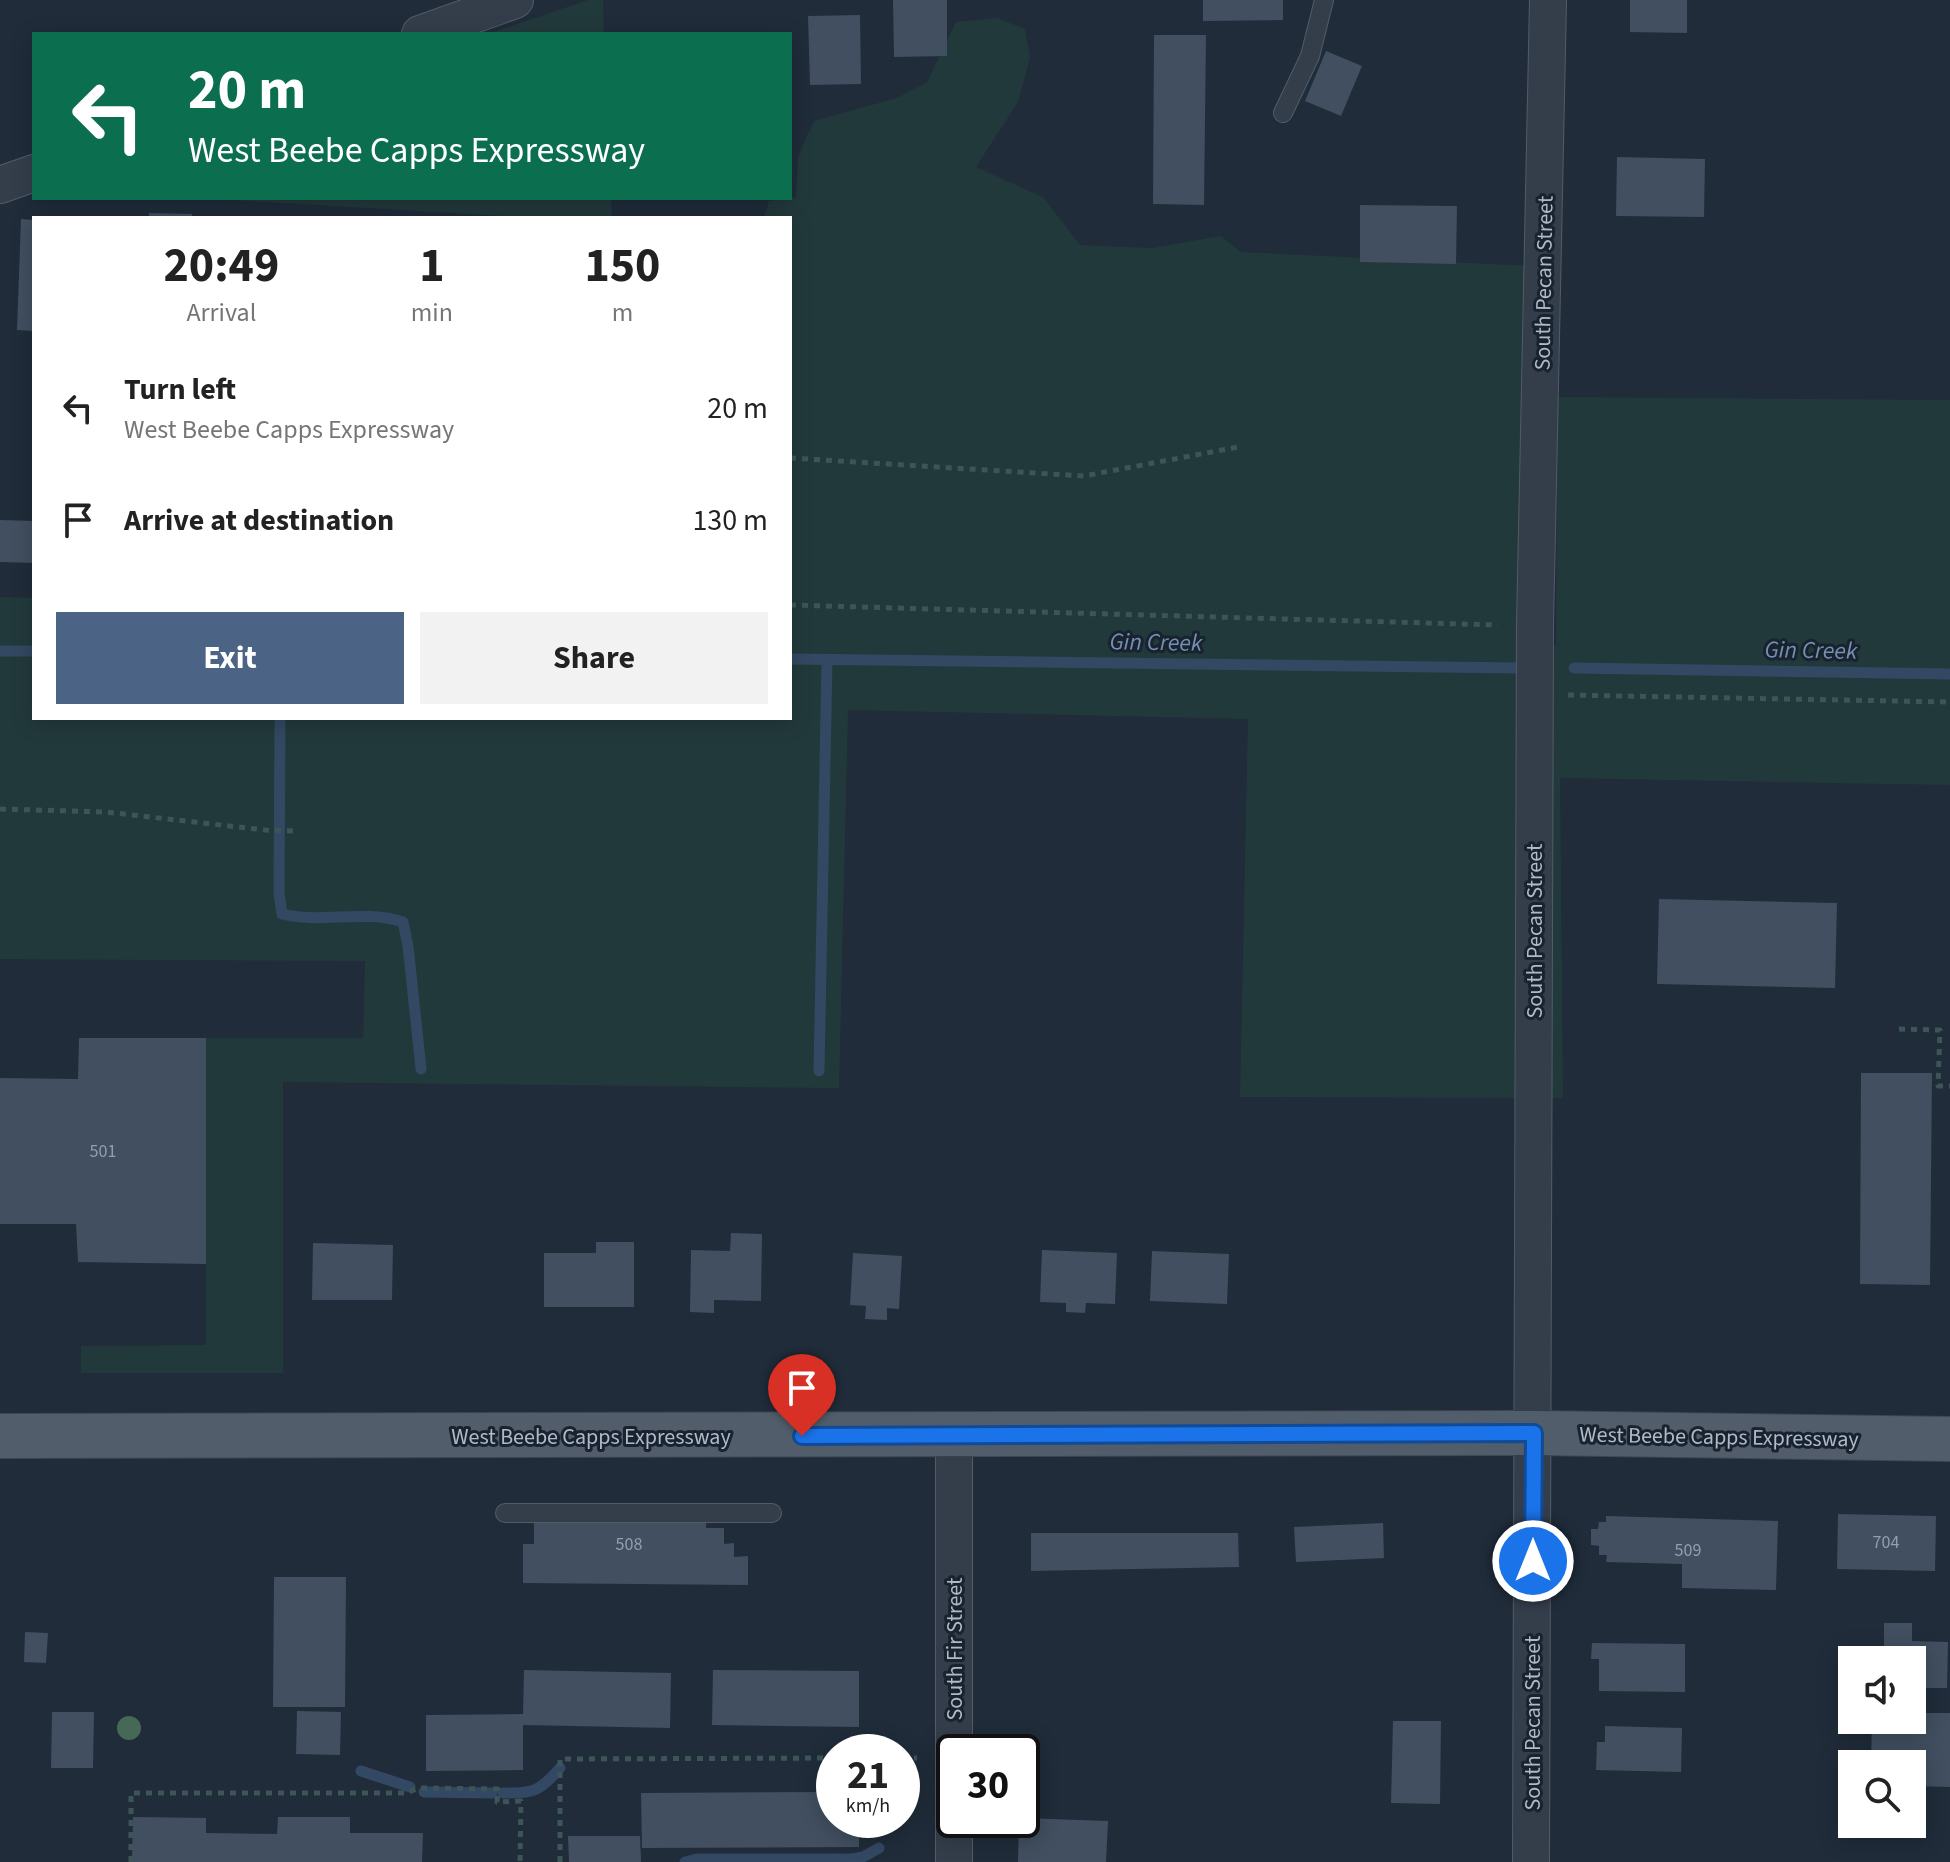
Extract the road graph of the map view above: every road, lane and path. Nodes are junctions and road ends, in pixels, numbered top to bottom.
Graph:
1 (515, 0) edge
2 (1324, 0) edge
3 (1548, 0) edge
4 (426, 32) edge
5 (1283, 113) dead end
6 (32, 174) edge
7 (0, 185) edge
8 (1238, 447) dead end
9 (792, 458) edge
10 (792, 605) edge
11 (1535, 626) junction
12 (1535, 695) junction
13 (1950, 702) edge
14 (0, 809) edge
15 (294, 831) dead end
16 (1899, 1029) dead end
17 (1950, 1086) edge
18 (1534, 1433) junction
19 (0, 1436) edge
20 (954, 1436) junction
21 (1950, 1439) edge
22 (505, 1513) dead end
23 (772, 1513) dead end
24 (816, 1758) edge
25 (131, 1862) edge
26 (520, 1862) edge
27 (560, 1862) edge
28 (954, 1862) edge
29 (1531, 1862) edge

1 - 4 street
2 - 5 lane
3 - 11 street, South Pecan Street
6 - 7 street
8 - 9 path
10 - 11 path
11 - 12 street, South Pecan Street
12 - 13 path
12 - 18 street, South Pecan Street
14 - 15 path
16 - 17 path
18 - 20 main road, West Beebe Capps Expressway
18 - 21 main road, West Beebe Capps Expressway
18 - 29 street, South Pecan Street
19 - 20 main road, West Beebe Capps Expressway
20 - 28 street, South Fir Street
22 - 23 lane
24 - 27 path
25 - 26 path

